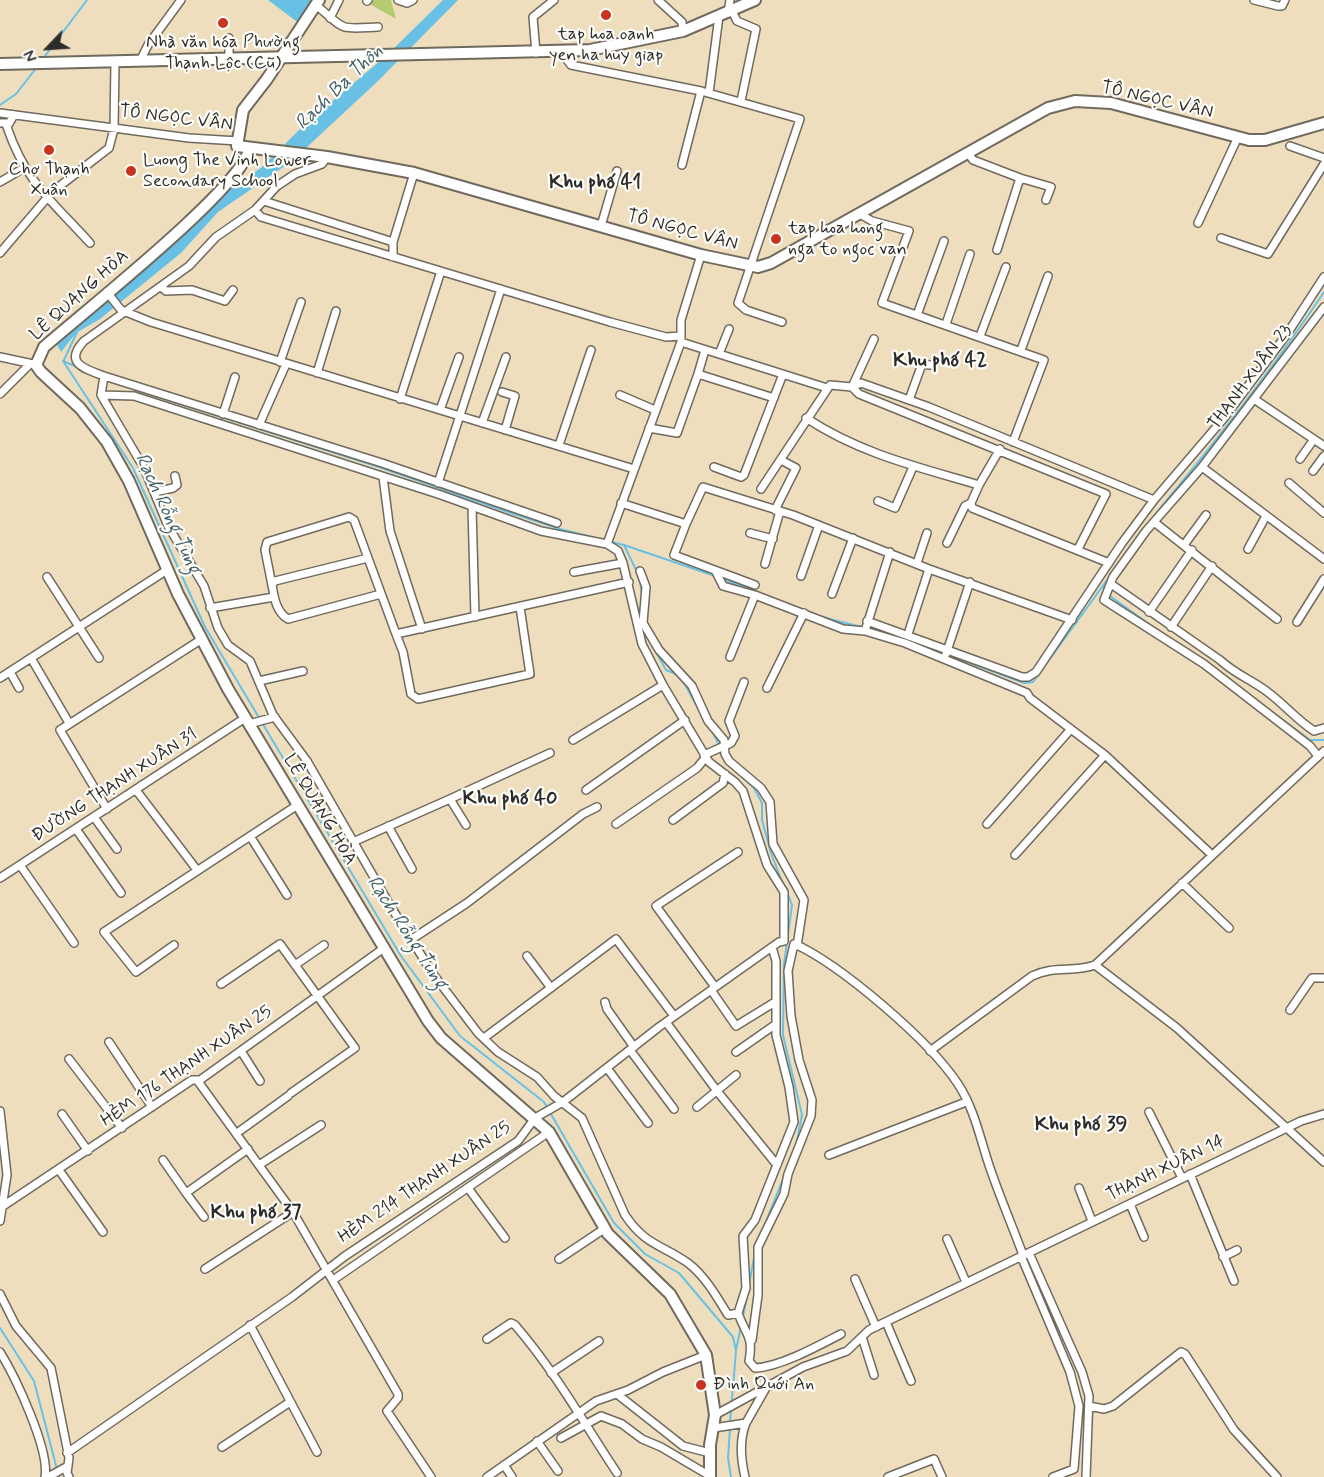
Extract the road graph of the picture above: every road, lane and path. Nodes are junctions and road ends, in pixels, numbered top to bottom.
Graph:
1 (181, 0) edge
2 (339, 0) edge
3 (398, 0) edge
4 (413, 0) edge
5 (554, 0) edge
6 (658, 0) edge
7 (754, 0) edge
8 (1254, 0) edge
9 (1285, 0) edge
10 (317, 2) edge
11 (727, 10) edge
12 (330, 18) junction
13 (378, 27) dead end
14 (683, 31) junction
15 (229, 38) dead end
16 (561, 52) junction
17 (536, 53) junction
18 (280, 58) junction
19 (229, 59) junction
20 (140, 61) junction
21 (115, 62) junction
22 (0, 64) edge
23 (705, 92) junction
24 (741, 101) junction
25 (7, 114) edge
26 (0, 123) edge
27 (9, 123) junction
28 (1324, 123) edge
29 (114, 129) junction
30 (1237, 139) junction
31 (242, 145) junction
32 (1290, 146) dead end
33 (968, 153) junction
34 (327, 157) junction
35 (1324, 158) edge
36 (1324, 164) edge
37 (682, 165) dead end
38 (24, 168) junction
39 (617, 171) dead end
40 (414, 173) junction
41 (1020, 178) junction
42 (0, 182) edge
43 (47, 199) junction
44 (1046, 200) dead end
45 (264, 201) junction
46 (255, 210) junction
47 (858, 213) junction
48 (1198, 223) dead end
49 (601, 226) junction
50 (1221, 238) dead end
51 (944, 241) dead end
52 (90, 243) dead end
53 (394, 243) junction
54 (998, 250) dead end
55 (0, 253) edge
56 (970, 254) dead end
57 (393, 255) junction
58 (701, 255) junction
59 (752, 266) junction
60 (1006, 267) dead end
61 (441, 271) junction
62 (1048, 276) dead end
63 (1324, 277) edge
64 (160, 287) junction
65 (501, 289) junction
66 (233, 290) dead end
67 (108, 294) junction
68 (301, 302) dead end
69 (1324, 307) edge
70 (124, 311) junction
71 (336, 311) dead end
72 (917, 315) junction
73 (782, 322) dead end
74 (946, 324) junction
75 (729, 329) dead end
76 (980, 336) junction
77 (681, 339) junction
78 (874, 339) dead end
79 (591, 350) dead end
80 (705, 350) junction
81 (1021, 350) junction
82 (721, 351) junction
83 (0, 357) edge
84 (459, 357) dead end
85 (506, 357) dead end
86 (283, 363) junction
87 (33, 364) junction
88 (930, 365) dead end
89 (316, 373) junction
90 (698, 374) junction
91 (783, 374) junction
92 (104, 376) junction
93 (235, 377) dead end
94 (852, 387) junction
95 (827, 388) junction
96 (502, 392) dead end
97 (0, 394) edge
98 (101, 395) junction
99 (620, 395) dead end
100 (774, 398) junction
101 (400, 399) junction
102 (1254, 399) junction
103 (909, 400) junction
104 (440, 410) junction
105 (655, 410) junction
106 (223, 414) junction
107 (461, 417) junction
108 (806, 418) junction
109 (482, 423) junction
110 (259, 425) junction
111 (649, 428) junction
112 (505, 430) junction
113 (1314, 439) junction
114 (1013, 442) junction
115 (559, 446) junction
116 (1324, 446) edge
117 (1000, 449) junction
118 (1324, 456) edge
119 (1300, 459) dead end
120 (781, 460) junction
121 (714, 467) dead end
122 (913, 467) junction
123 (1202, 467) junction
124 (634, 469) junction
125 (1313, 471) dead end
126 (175, 476) dead end
127 (383, 477) junction
128 (438, 483) junction
129 (1289, 483) dead end
130 (979, 485) junction
131 (761, 489) dead end
132 (158, 491) junction
133 (1154, 500) junction
134 (470, 501) junction
135 (878, 501) dead end
136 (621, 503) junction
137 (970, 503) junction
138 (777, 510) junction
139 (1324, 513) edge
140 (1206, 515) dead end
141 (1266, 516) junction
142 (1154, 522) junction
143 (557, 523) dead end
144 (686, 524) junction
145 (819, 525) junction
146 (750, 533) dead end
147 (927, 533) dead end
148 (853, 538) junction
149 (773, 539) junction
150 (607, 543) junction
151 (947, 543) dead end
152 (1184, 545) junction
153 (1078, 549) junction
154 (1248, 549) dead end
155 (1192, 550) junction
156 (890, 552) junction
157 (368, 558) junction
158 (1324, 560) edge
159 (623, 562) junction
160 (917, 563) junction
161 (1109, 563) junction
162 (765, 564) dead end
163 (1212, 566) junction
164 (929, 569) junction
165 (168, 570) junction
166 (640, 570) dead end
167 (574, 572) dead end
168 (718, 576) junction
169 (801, 576) dead end
170 (47, 577) dead end
171 (1324, 579) edge
172 (629, 582) junction
173 (970, 582) junction
174 (1111, 584) junction
175 (272, 585) junction
176 (755, 585) dead end
177 (381, 594) junction
178 (832, 594) dead end
179 (755, 595) junction
180 (274, 597) junction
181 (520, 606) junction
182 (210, 608) junction
183 (1149, 612) junction
184 (804, 613) junction
185 (476, 617) junction
186 (1277, 619) dead end
187 (1072, 620) junction
188 (1297, 622) dead end
189 (866, 626) junction
190 (79, 627) junction
191 (1171, 627) junction
192 (422, 629) junction
193 (396, 634) junction
194 (908, 634) junction
195 (202, 639) junction
196 (947, 650) junction
197 (730, 657) dead end
198 (31, 658) junction
199 (99, 658) dead end
200 (944, 659) junction
201 (303, 671) dead end
202 (10, 672) junction
203 (0, 678) edge
204 (259, 681) junction
205 (744, 682) dead end
206 (663, 685) junction
207 (19, 688) dead end
208 (767, 688) dead end
209 (272, 718) junction
210 (685, 720) junction
211 (250, 722) junction
212 (69, 723) junction
213 (1324, 728) edge
214 (1071, 729) junction
215 (573, 740) dead end
216 (724, 746) junction
217 (550, 753) dead end
218 (1321, 754) edge
219 (707, 755) junction
220 (1105, 755) junction
221 (725, 774) junction
222 (136, 790) junction
223 (586, 790) dead end
224 (450, 799) junction
225 (296, 806) junction
226 (597, 807) dead end
227 (107, 809) junction
228 (94, 817) junction
229 (673, 820) dead end
230 (616, 824) dead end
231 (987, 824) dead end
232 (466, 825) dead end
233 (388, 826) junction
234 (76, 830) junction
235 (250, 836) junction
236 (353, 842) junction
237 (117, 849) dead end
238 (738, 852) dead end
239 (1015, 855) dead end
240 (1212, 855) junction
241 (20, 865) junction
242 (412, 869) dead end
243 (197, 870) junction
244 (0, 878) edge
245 (1182, 883) junction
246 (121, 893) dead end
247 (287, 895) dead end
248 (1230, 928) dead end
249 (412, 939) junction
250 (74, 943) dead end
251 (792, 943) junction
252 (174, 945) dead end
253 (324, 945) dead end
254 (772, 947) junction
255 (384, 948) junction
256 (527, 956) dead end
257 (295, 965) junction
258 (1095, 965) junction
259 (1324, 978) edge
260 (221, 984) dead end
261 (551, 988) junction
262 (713, 989) junction
263 (318, 996) junction
264 (605, 1002) dead end
265 (775, 1002) junction
266 (1290, 1010) dead end
267 (674, 1016) junction
268 (666, 1022) junction
269 (776, 1024) junction
270 (484, 1038) junction
271 (109, 1042) dead end
272 (632, 1048) junction
273 (241, 1051) junction
274 (930, 1051) junction
275 (736, 1052) dead end
276 (69, 1059) dead end
277 (607, 1068) junction
278 (736, 1075) dead end
279 (197, 1080) junction
280 (260, 1081) dead end
281 (717, 1091) junction
282 (966, 1102) junction
283 (562, 1103) junction
284 (152, 1107) junction
285 (697, 1107) dead end
286 (674, 1109) dead end
287 (0, 1111) edge
288 (1149, 1112) dead end
289 (62, 1114) dead end
290 (1324, 1114) edge
291 (538, 1119) junction
292 (648, 1123) dead end
293 (321, 1125) dead end
294 (122, 1128) junction
295 (1287, 1128) junction
296 (549, 1132) junction
297 (237, 1134) junction
298 (248, 1149) junction
299 (88, 1151) junction
300 (829, 1155) dead end
301 (163, 1160) dead end
302 (1324, 1162) edge
303 (259, 1165) junction
304 (777, 1165) junction
305 (59, 1170) junction
306 (1190, 1174) junction
307 (1182, 1178) junction
308 (468, 1188) junction
309 (1079, 1188) dead end
310 (186, 1193) junction
311 (1130, 1203) junction
312 (3, 1206) junction
313 (293, 1212) junction
314 (204, 1217) dead end
315 (0, 1221) edge
316 (1092, 1221) junction
317 (604, 1229) junction
318 (102, 1232) dead end
319 (1144, 1237) dead end
320 (505, 1238) dead end
321 (947, 1239) dead end
322 (1237, 1250) dead end
323 (1024, 1254) junction
324 (1223, 1257) junction
325 (559, 1258) dead end
326 (205, 1269) dead end
327 (328, 1269) junction
328 (333, 1280) junction
329 (855, 1280) dead end
330 (1234, 1281) dead end
331 (966, 1282) junction
332 (0, 1294) edge
333 (738, 1312) junction
334 (886, 1322) junction
335 (250, 1325) junction
336 (876, 1327) junction
337 (841, 1334) dead end
338 (861, 1337) junction
339 (487, 1339) dead end
340 (751, 1339) junction
341 (599, 1341) dead end
342 (0, 1352) edge
343 (706, 1355) junction
344 (8, 1367) junction
345 (0, 1373) edge
346 (551, 1373) junction
347 (874, 1375) dead end
348 (911, 1381) dead end
349 (768, 1386) junction
350 (617, 1394) junction
351 (290, 1402) junction
352 (1089, 1406) junction
353 (719, 1413) junction
354 (577, 1414) junction
355 (743, 1424) junction
356 (585, 1425) junction
357 (716, 1428) junction
358 (561, 1438) dead end
359 (537, 1441) junction
360 (222, 1447) dead end
361 (317, 1452) dead end
362 (67, 1453) junction
363 (710, 1453) junction
364 (504, 1465) junction
365 (65, 1467) junction
366 (558, 1471) dead end
367 (617, 1473) dead end
368 (1074, 1473) edge
369 (510, 1476) edge
370 (47, 1477) edge
371 (69, 1477) edge
372 (431, 1477) edge
373 (487, 1477) edge
374 (710, 1477) edge
375 (745, 1477) edge
376 (888, 1477) edge
377 (942, 1477) edge
378 (1053, 1477) edge
379 (1086, 1477) edge
380 (1277, 1477) edge

1 - 20 street
2 - 12 street
3 - 4 street
5 - 17 street
6 - 14 street
7 - 11 street
8 - 9 street
10 - 12 street
10 - 18 street, LÊ QUANG HÒA
11 - 14 street
11 - 23 street
11 - 24 street
12 - 13 street
14 - 16 street
15 - 19 street
16 - 17 street
16 - 23 street
17 - 18 street
18 - 19 street
18 - 31 street, LÊ QUANG HÒA
19 - 20 street
20 - 21 street
21 - 22 street
21 - 29 street
23 - 24 street
23 - 37 street
24 - 59 street
25 - 27 street
25 - 29 street, TÔ NGỌC VÂN
26 - 27 street
27 - 38 street
28 - 30 street, TÔ NGỌC VÂN
29 - 31 street, TÔ NGỌC VÂN
29 - 43 street
30 - 33 street, TÔ NGỌC VÂN
30 - 48 street
31 - 34 street, TÔ NGỌC VÂN
31 - 67 street, LÊ QUANG HÒA
32 - 35 street
33 - 41 street
33 - 47 street, TÔ NGỌC VÂN
34 - 40 street, TÔ NGỌC VÂN
34 - 45 street
36 - 50 street
38 - 42 street
38 - 43 street
39 - 49 street
40 - 49 street, TÔ NGỌC VÂN
40 - 53 street
41 - 44 street
41 - 54 street
43 - 52 street
43 - 55 street
45 - 46 street
45 - 53 street
46 - 57 street
46 - 64 street
47 - 59 street, TÔ NGỌC VÂN
47 - 72 street
49 - 58 street, TÔ NGỌC VÂN
51 - 72 street
53 - 57 street
56 - 74 street
57 - 61 street
58 - 59 street, TÔ NGỌC VÂN
58 - 77 street
59 - 73 street
60 - 76 street
61 - 65 street
61 - 101 street
62 - 81 street
63 - 133 street
64 - 66 street
64 - 70 street
65 - 77 street
65 - 107 street
67 - 70 street
67 - 87 street, LÊ QUANG HÒA
68 - 86 street
69 - 102 street, THẠNH XUÂN 23
70 - 86 street
70 - 92 street
71 - 89 street
72 - 74 street
74 - 76 street
75 - 82 street
76 - 81 street
77 - 80 street
77 - 105 street
78 - 94 street
79 - 115 street
80 - 82 street
80 - 90 street
81 - 114 street
82 - 91 street
83 - 87 street
84 - 104 street
85 - 109 street
86 - 89 street
86 - 110 street
87 - 97 street
87 - 165 street, LÊ QUANG HÒA
88 - 103 street
89 - 101 street
90 - 100 street
90 - 111 street
91 - 95 street
91 - 100 street
92 - 98 street
92 - 106 street
93 - 106 street
94 - 95 street
94 - 103 street
94 - 117 street
95 - 108 street
96 - 112 street
98 - 127 street
98 - 132 street
99 - 105 street
100 - 121 street
101 - 104 street
102 - 113 street
102 - 123 street, THẠNH XUÂN 23
103 - 114 street
104 - 107 street
105 - 111 street
106 - 110 street
107 - 109 street
107 - 128 street
108 - 120 street
108 - 122 street
109 - 112 street
110 - 128 street
111 - 124 street
112 - 115 street
113 - 116 street
113 - 119 street
114 - 133 street
115 - 124 street
117 - 130 street
117 - 153 street
118 - 125 street
120 - 131 street
120 - 138 street
122 - 130 street
122 - 135 street
123 - 141 street
123 - 142 street, THẠNH XUÂN 23
124 - 136 street
126 - 132 street
127 - 134 street
127 - 192 street
128 - 134 street
129 - 139 street
130 - 137 street
132 - 182 street
133 - 161 street
134 - 143 street
134 - 150 street
134 - 185 street
136 - 144 street
136 - 150 street
137 - 151 street
137 - 153 street
138 - 144 street
138 - 145 street
138 - 149 street
140 - 152 street
141 - 154 street
141 - 158 street
142 - 152 street
142 - 174 street, THẠNH XUÂN 23
144 - 168 street
145 - 148 street
145 - 169 street
146 - 149 street
147 - 160 street
148 - 156 street
148 - 178 street
149 - 162 street
150 - 159 street
152 - 155 street
153 - 161 street
155 - 163 street
155 - 183 street
156 - 160 street
156 - 189 street
157 - 175 street
157 - 175 street
157 - 177 street
159 - 167 street
159 - 172 street
160 - 164 street
161 - 187 street
163 - 186 street
163 - 191 street
164 - 173 street
164 - 194 street
165 - 190 street
165 - 195 street, LÊ QUANG HÒA
166 - 216 street
168 - 176 street
168 - 179 street
170 - 190 street
171 - 188 street
172 - 181 street
172 - 206 street
173 - 187 street
173 - 196 street
174 - 183 street
174 - 218 street, THẠNH XUÂN 23
175 - 180 street
177 - 180 street
177 - 193 street
179 - 184 street
179 - 197 street
180 - 182 street
181 - 185 street
181 - 193 street
182 - 204 street
183 - 191 street
184 - 189 street
184 - 208 street
185 - 192 street
187 - 196 street
189 - 194 street
189 - 200 street
190 - 198 street
190 - 199 street
191 - 213 street
192 - 193 street
194 - 196 street
195 - 211 street, LÊ QUANG HÒA
195 - 212 street
196 - 200 street
198 - 202 street
198 - 212 street
200 - 214 street
201 - 204 street
202 - 203 street
202 - 207 street
204 - 209 street
205 - 216 street
206 - 210 street
206 - 215 street
209 - 211 street, ĐƯỜNG THẠNH XUÂN 31
209 - 236 street
210 - 219 street
210 - 223 street
211 - 222 street, ĐƯỜNG THẠNH XUÂN 31
211 - 225 street, LÊ QUANG HÒA
212 - 227 street
214 - 220 street
214 - 231 street
216 - 219 street
216 - 251 street
217 - 224 street
218 - 240 street
219 - 221 street
219 - 230 street
220 - 239 street
220 - 240 street
221 - 229 street
221 - 251 street
222 - 227 street, ĐƯỜNG THẠNH XUÂN 31
222 - 243 street
224 - 232 street
224 - 233 street
225 - 235 street
225 - 255 street, LÊ QUANG HÒA
226 - 249 street
227 - 228 street, ĐƯỜNG THẠNH XUÂN 31
228 - 234 street, ĐƯỜNG THẠNH XUÂN 31
228 - 237 street
233 - 236 street
233 - 242 street
234 - 241 street, ĐƯỜNG THẠNH XUÂN 31
234 - 246 street
235 - 243 street
235 - 247 street
236 - 249 street
238 - 262 street
240 - 245 street
241 - 244 street, ĐƯỜNG THẠNH XUÂN 31
241 - 250 street
243 - 252 street
245 - 248 street
245 - 258 street
249 - 270 street
251 - 254 street
251 - 274 street
251 - 340 street
253 - 257 street
254 - 262 street
254 - 265 street
255 - 263 street, HẺM 176 THẠNH XUÂN 25
255 - 291 street, LÊ QUANG HÒA
256 - 261 street
257 - 260 street
257 - 263 street
258 - 274 street
258 - 295 street
259 - 266 street
261 - 267 street
261 - 270 street
262 - 265 street
262 - 267 street
263 - 273 street, HẺM 176 THẠNH XUÂN 25
263 - 297 street
264 - 272 street
265 - 269 street
267 - 268 street
268 - 272 street
268 - 281 street
269 - 275 street
269 - 304 street
270 - 283 street
271 - 284 street
272 - 277 street
272 - 286 street
273 - 279 street, HẺM 176 THẠNH XUÂN 25
273 - 280 street
274 - 282 street
276 - 294 street
277 - 283 street
277 - 292 street
278 - 281 street
279 - 284 street, HẺM 176 THẠNH XUÂN 25
279 - 297 street
281 - 285 street
281 - 304 street
282 - 300 street
282 - 323 street
283 - 291 street
283 - 333 street
284 - 294 street, HẺM 176 THẠNH XUÂN 25
287 - 312 street
288 - 307 street
289 - 299 street
290 - 295 street, THẠNH XUÂN 14
291 - 296 street, LÊ QUANG HÒA
291 - 327 street, HẺM 214 THẠNH XUÂN 25
293 - 303 street
294 - 299 street, HẺM 176 THẠNH XUÂN 25
295 - 302 street
295 - 306 street, THẠNH XUÂN 14
296 - 308 street
296 - 317 street, LÊ QUANG HÒA
297 - 298 street
298 - 303 street
298 - 310 street
299 - 305 street, HẺM 176 THẠNH XUÂN 25
301 - 310 street
303 - 313 street
304 - 333 street
305 - 312 street, HẺM 176 THẠNH XUÂN 25
305 - 318 street
306 - 307 street, THẠNH XUÂN 14
306 - 324 street
307 - 311 street, THẠNH XUÂN 14
308 - 320 street
308 - 328 street
309 - 316 street
310 - 314 street
311 - 316 street, THẠNH XUÂN 14
311 - 319 street
312 - 315 street
313 - 326 street
313 - 327 street
316 - 323 street, THẠNH XUÂN 14
317 - 325 street
317 - 343 street, LÊ QUANG HÒA
321 - 331 street
322 - 324 street
323 - 331 street, THẠNH XUÂN 14
323 - 352 street
323 - 368 street
324 - 330 street
327 - 328 street
327 - 335 street, HẺM 214 THẠNH XUÂN 25
328 - 372 street
329 - 336 street
331 - 334 street, THẠNH XUÂN 14
332 - 362 street
333 - 340 street
334 - 336 street, THẠNH XUÂN 14
334 - 348 street
335 - 351 street
335 - 362 street, HẺM 214 THẠNH XUÂN 25
336 - 338 street, THẠNH XUÂN 14
337 - 340 street
338 - 347 street
338 - 349 street, THẠNH XUÂN 14
339 - 346 street
341 - 346 street
342 - 344 street
343 - 350 street
343 - 353 street, LÊ QUANG HÒA
344 - 345 street
344 - 370 street
346 - 354 street
349 - 353 street, THẠNH XUÂN 14
349 - 355 street
350 - 354 street
350 - 363 street
351 - 360 street
351 - 361 street
352 - 379 street
352 - 380 street
353 - 357 street, LÊ QUANG HÒA
354 - 356 street
354 - 359 street
355 - 357 street
355 - 375 street
356 - 358 street
356 - 367 street
356 - 374 street
357 - 363 street, LÊ QUANG HÒA
359 - 364 street
359 - 366 street
362 - 365 street
363 - 374 street, LÊ QUANG HÒA
364 - 369 street
364 - 373 street
365 - 370 street
365 - 371 street
368 - 378 street
376 - 377 street

